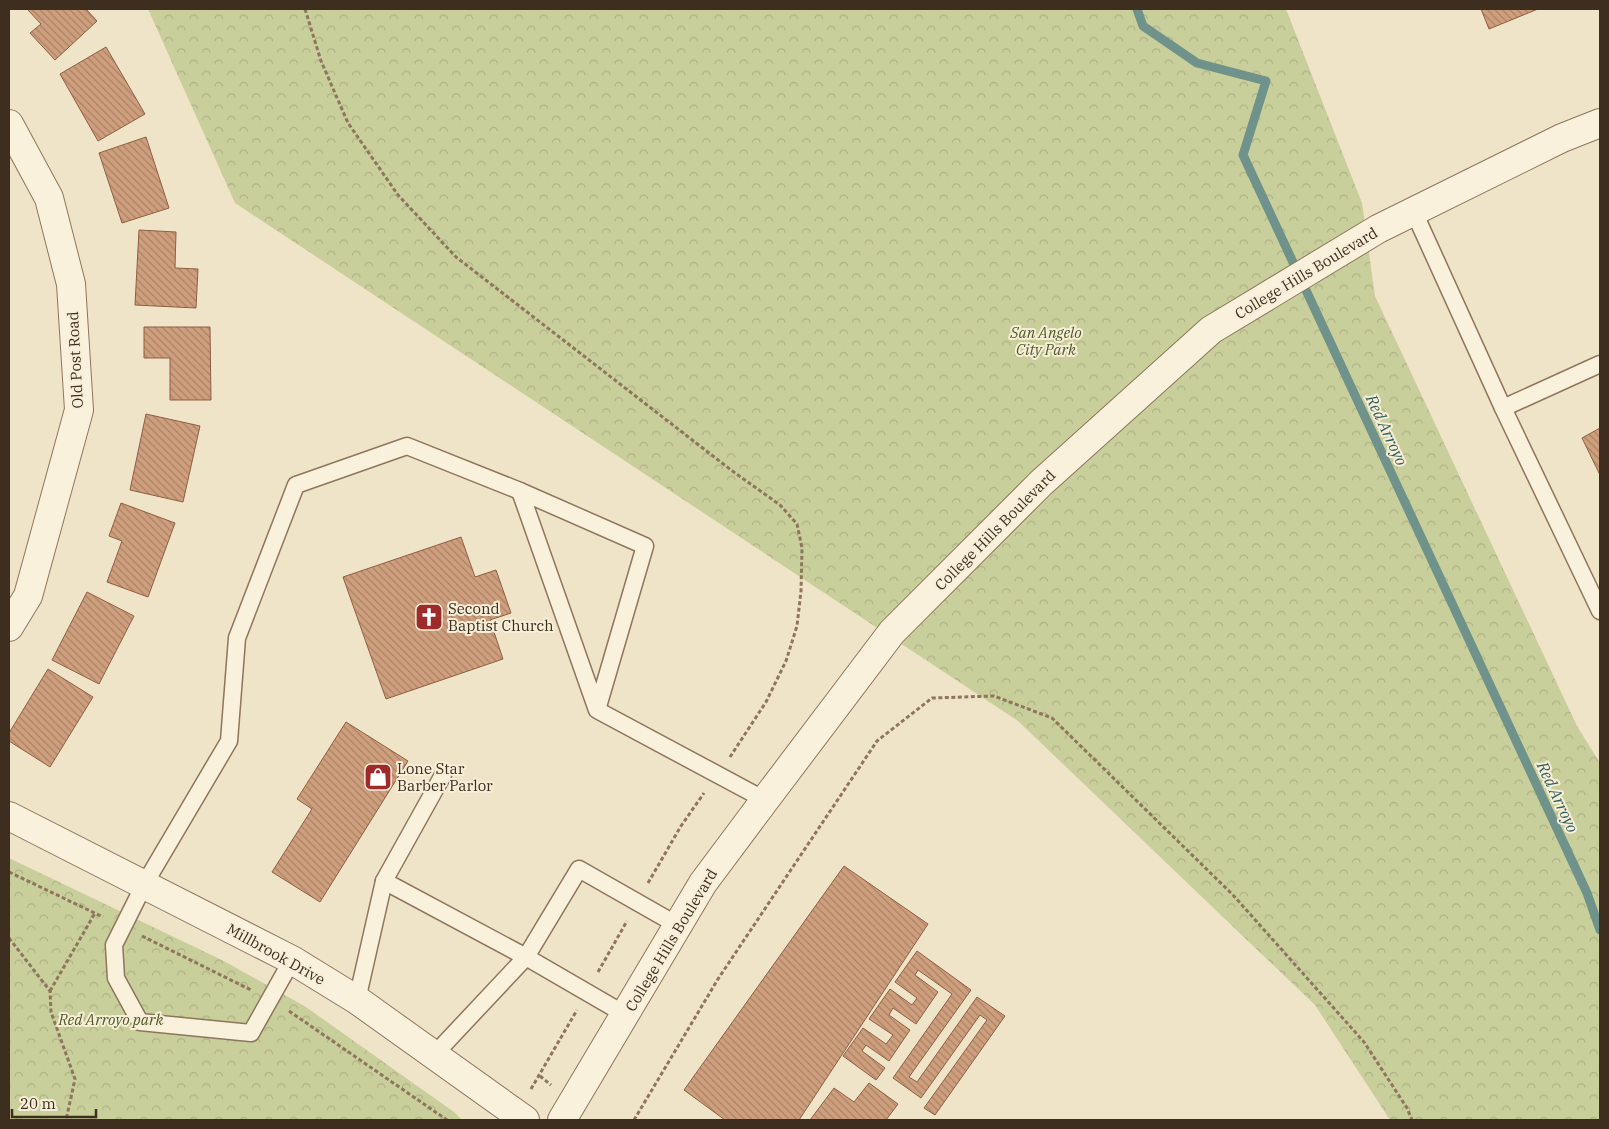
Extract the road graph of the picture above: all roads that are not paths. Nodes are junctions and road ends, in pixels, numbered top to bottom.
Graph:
1 (1600, 123) edge
2 (9, 124) edge
3 (1414, 212) junction
4 (1600, 364) edge
5 (1503, 408) junction
6 (520, 491) junction
7 (1600, 611) edge
8 (9, 627) edge
9 (597, 710) junction
10 (443, 775) dead end
11 (765, 800) junction
12 (9, 816) edge
13 (384, 881) junction
14 (144, 885) junction
15 (679, 926) junction
16 (526, 957) junction
17 (292, 960) junction
18 (357, 1000) junction
19 (626, 1015) junction
20 (433, 1056) junction
21 (526, 1120) edge
22 (562, 1120) edge

1 - 3 street, College Hills Boulevard
2 - 8 street, Old Post Road
3 - 5 lane
3 - 11 street, College Hills Boulevard
4 - 5 lane
5 - 7 lane
6 - 9 lane
6 - 9 lane
6 - 14 lane
9 - 11 lane
10 - 13 lane
11 - 15 street, College Hills Boulevard
12 - 14 street, Millbrook Drive
13 - 16 lane
13 - 18 lane
14 - 17 street, Millbrook Drive
14 - 17 lane
15 - 16 lane
15 - 19 street, College Hills Boulevard
16 - 19 lane
16 - 20 lane
17 - 18 street, Millbrook Drive
18 - 20 street, Millbrook Drive
19 - 22 street, College Hills Boulevard
20 - 21 street, Millbrook Drive

